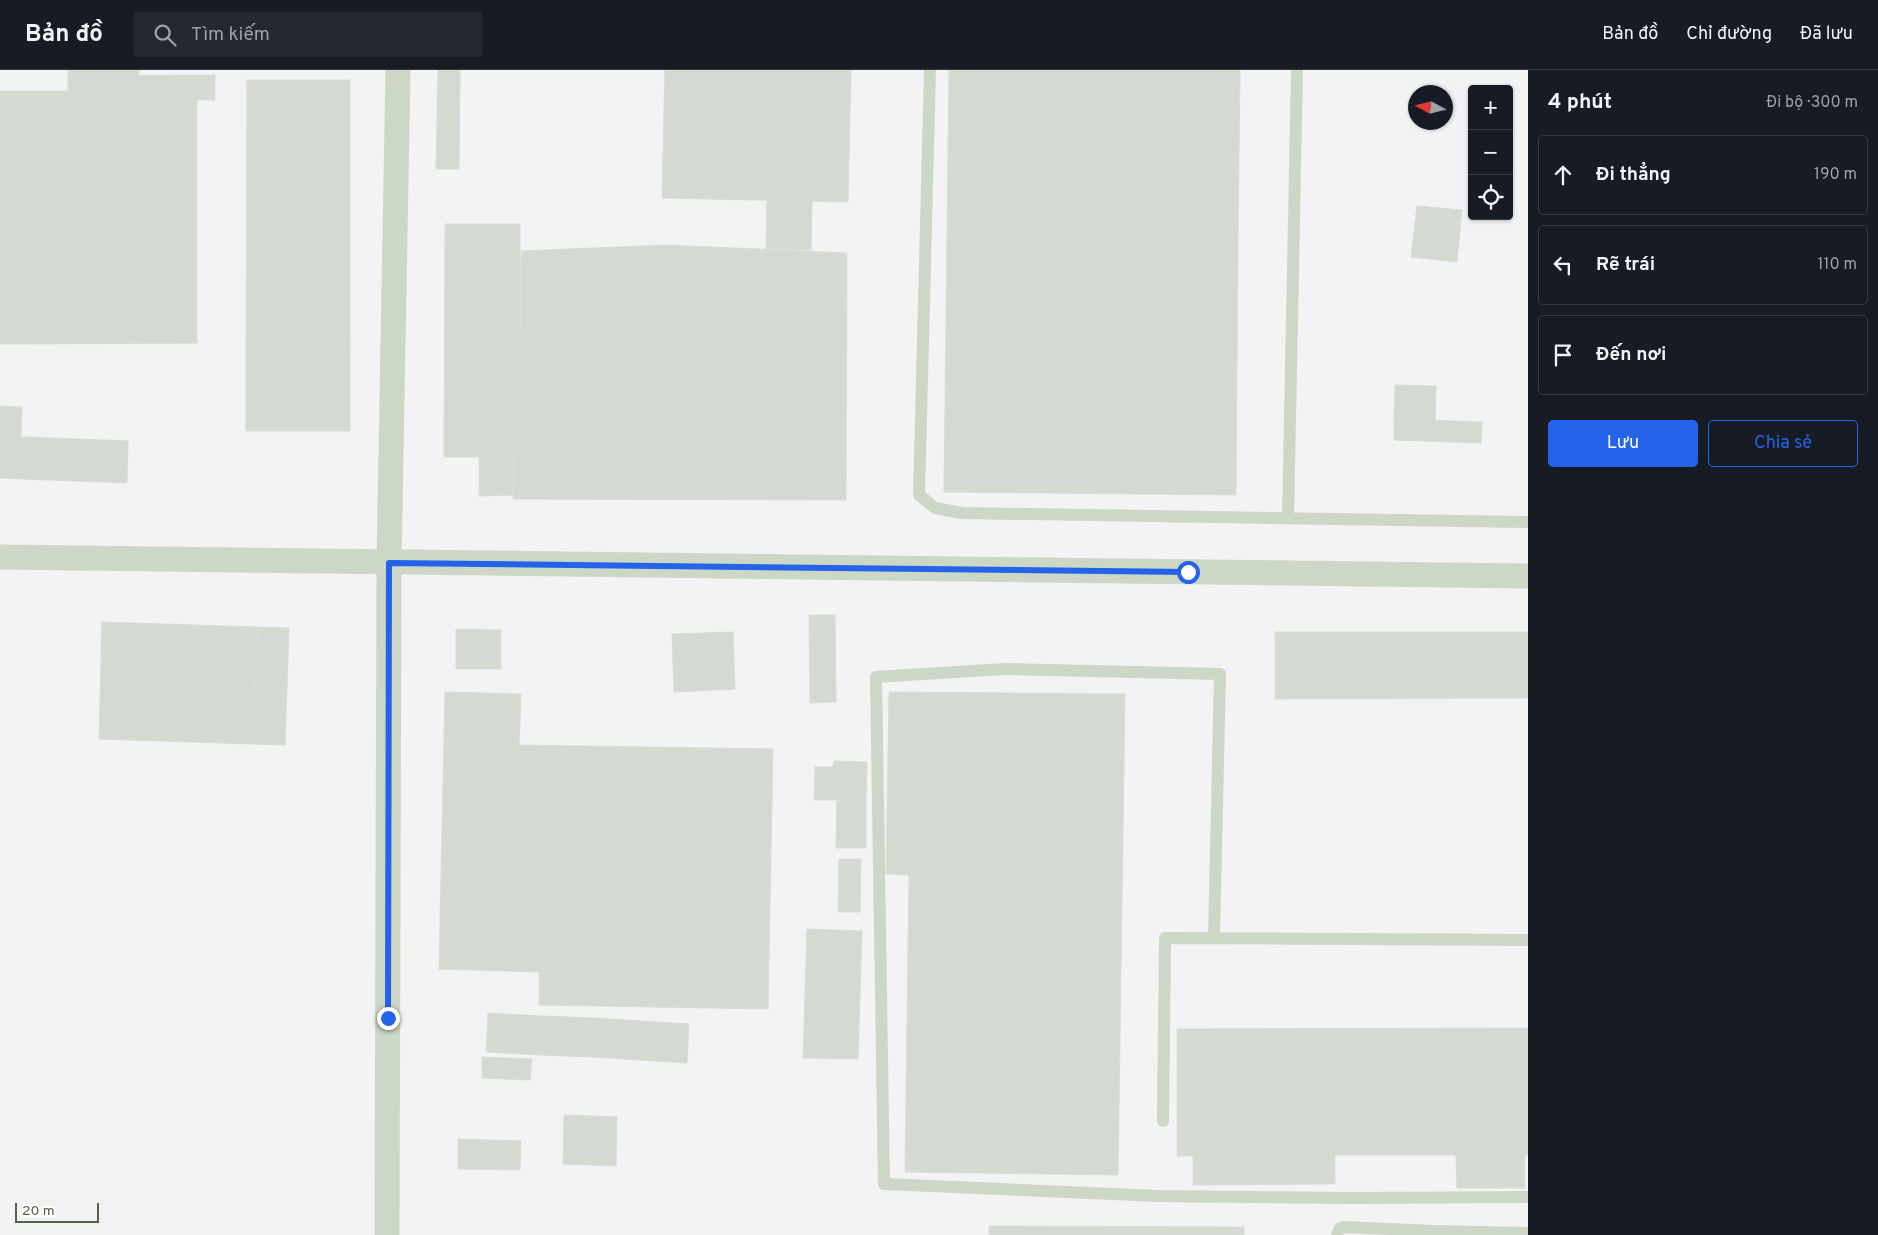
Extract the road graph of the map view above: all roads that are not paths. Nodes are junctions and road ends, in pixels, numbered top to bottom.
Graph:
1 (398, 70) edge
2 (930, 70) edge
3 (1297, 70) edge
4 (1288, 518) junction
5 (1528, 522) edge
6 (0, 557) edge
7 (389, 563) junction
8 (1528, 576) edge
9 (1214, 938) junction
10 (1528, 940) edge
11 (1163, 1120) dead end
12 (1528, 1197) edge
13 (1528, 1233) edge
14 (387, 1235) edge
15 (1338, 1235) edge

1 - 7 street
2 - 4 lane
3 - 4 lane
4 - 5 lane
6 - 7 street
7 - 8 street
7 - 14 street
9 - 10 lane
9 - 11 lane
9 - 12 lane
13 - 15 lane

